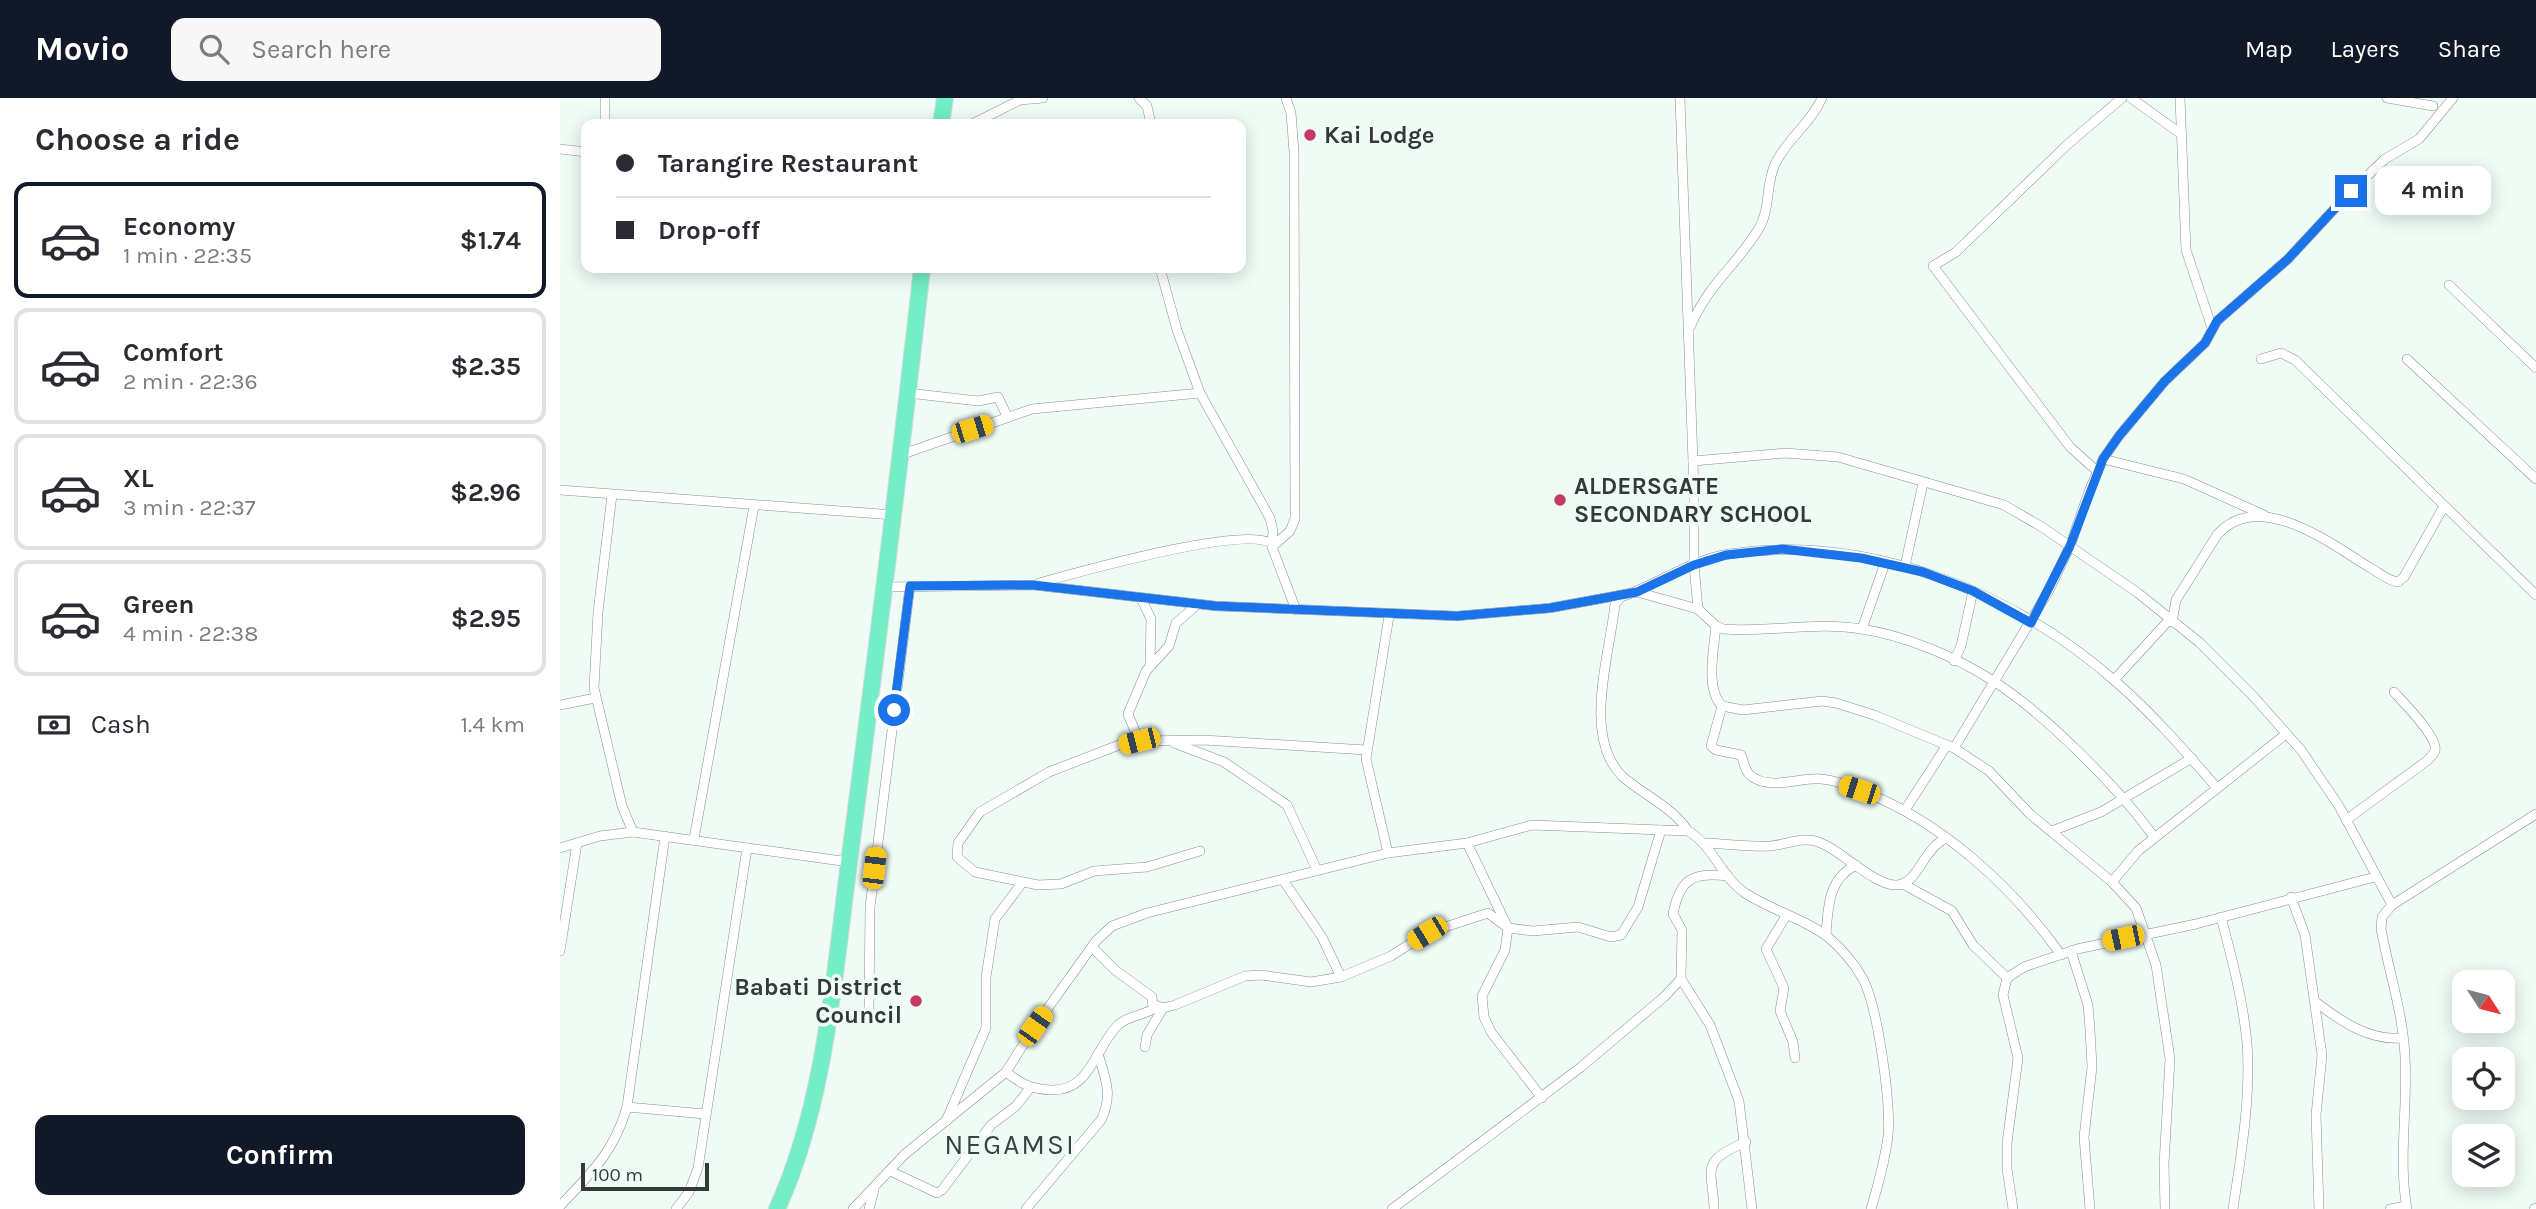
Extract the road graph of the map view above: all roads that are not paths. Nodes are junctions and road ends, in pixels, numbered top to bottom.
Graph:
1 (605, 98) edge
2 (945, 98) edge
3 (1043, 98) edge
4 (1139, 98) edge
5 (1286, 98) edge
6 (1680, 98) edge
7 (1822, 98) edge
8 (2122, 98) edge
9 (2131, 98) edge
10 (2180, 98) edge
11 (2387, 98) edge
12 (2453, 98) edge
13 (2433, 102) edge
14 (606, 119) edge
15 (942, 119) edge
16 (982, 119) edge
17 (1150, 119) edge
18 (2433, 125) junction
19 (2180, 134) junction
20 (560, 149) edge
21 (581, 151) edge
22 (921, 273) edge
23 (1161, 273) edge
24 (2449, 285) dead end
25 (2212, 328) junction
26 (1688, 332) junction
27 (2261, 359) dead end
28 (2407, 359) dead end
29 (2536, 368) edge
30 (908, 393) junction
31 (1200, 393) junction
32 (1007, 416) junction
33 (900, 456) junction
34 (2103, 459) junction
35 (1693, 461) junction
36 (2536, 462) edge
37 (2098, 471) junction
38 (2528, 471) junction
39 (2536, 479) edge
40 (1923, 483) junction
41 (560, 490) edge
42 (612, 495) junction
43 (754, 506) junction
44 (2444, 506) junction
45 (894, 515) junction
46 (2264, 515) junction
47 (1272, 544) junction
48 (2070, 546) junction
49 (1885, 563) junction
50 (1694, 565) junction
51 (1905, 566) junction
52 (1033, 585) junction
53 (910, 586) junction
54 (886, 587) junction
55 (1973, 591) junction
56 (1637, 592) junction
57 (2536, 595) edge
58 (1141, 598) junction
59 (1198, 604) junction
60 (1698, 609) junction
61 (1296, 610) junction
62 (1389, 615) junction
63 (2171, 621) junction
64 (2031, 623) junction
65 (1716, 626) junction
66 (1862, 629) junction
67 (1954, 661) junction
68 (1150, 664) junction
69 (1993, 680) junction
70 (2114, 680) junction
71 (2394, 692) dead end
72 (595, 698) junction
73 (560, 705) edge
74 (1722, 706) junction
75 (2286, 734) junction
76 (1166, 740) junction
77 (1139, 741) junction
78 (1950, 746) junction
79 (1366, 750) junction
80 (2192, 758) junction
81 (2217, 788) junction
82 (2123, 800) junction
83 (1905, 810) junction
84 (2536, 814) edge
85 (2346, 820) junction
86 (1661, 830) junction
87 (1688, 831) junction
88 (2052, 831) junction
89 (633, 832) junction
90 (666, 836) junction
91 (2154, 837) junction
92 (1946, 838) junction
93 (694, 839) junction
94 (577, 842) junction
95 (1467, 844) junction
96 (1707, 844) junction
97 (747, 848) junction
98 (560, 849) edge
99 (1200, 851) dead end
100 (1388, 853) junction
101 (849, 862) junction
102 (1856, 866) junction
103 (1317, 870) junction
104 (1728, 876) junction
105 (2375, 877) junction
106 (1283, 880) junction
107 (2112, 882) junction
108 (1022, 883) junction
109 (1903, 884) junction
110 (2291, 897) junction
111 (2392, 905) junction
112 (1786, 916) junction
113 (2221, 917) junction
114 (1508, 928) junction
115 (2147, 933) junction
116 (1826, 935) junction
117 (1092, 947) junction
118 (560, 951) edge
119 (2066, 953) junction
120 (1340, 976) junction
121 (2007, 978) junction
122 (1681, 979) junction
123 (2317, 1003) junction
124 (1159, 1006) junction
125 (869, 1008) dead end
126 (2403, 1038) junction
127 (1145, 1047) dead end
128 (1098, 1054) junction
129 (1795, 1058) dead end
130 (1006, 1072) junction
131 (1030, 1088) junction
132 (1542, 1098) junction
133 (627, 1107) junction
134 (705, 1114) junction
135 (944, 1125) junction
136 (1746, 1142) junction
137 (890, 1171) junction
138 (874, 1190) junction
139 (560, 1206) edge
140 (2407, 1207) edge
141 (676, 1209) edge
142 (776, 1209) edge
143 (853, 1209) edge
144 (869, 1209) edge
145 (1026, 1209) edge
146 (1392, 1209) edge
147 (1714, 1209) edge
148 (1752, 1209) edge
149 (1871, 1209) edge
150 (2013, 1209) edge
151 (2090, 1209) edge
152 (2165, 1209) edge
153 (2234, 1209) edge
154 (2319, 1209) edge
155 (2390, 1209) edge

1 - 14 street
2 - 15 highway
3 - 16 street
4 - 17 street
5 - 47 street
6 - 26 street
7 - 26 street
8 - 37 street
9 - 19 street
10 - 19 street
11 - 13 street
12 - 18 street
13 - 18 street
18 - 25 street
19 - 25 street
20 - 21 street
22 - 30 highway
23 - 31 street
24 - 29 street
25 - 34 street
26 - 35 street
27 - 44 street
28 - 38 street
30 - 32 street
30 - 33 highway
31 - 32 street
31 - 47 street
32 - 33 street
33 - 45 highway
34 - 37 street
34 - 46 street
35 - 40 street
35 - 50 street
36 - 38 street
37 - 48 street
38 - 39 street
40 - 48 street
40 - 51 street
41 - 42 street
42 - 43 street
42 - 72 street
43 - 45 street
43 - 93 street
44 - 46 street
44 - 57 street
45 - 54 highway
46 - 63 street
47 - 52 street
47 - 61 street
48 - 63 street
48 - 64 street
49 - 50 street
49 - 51 street
49 - 66 street
50 - 56 street
50 - 60 street
51 - 55 street
52 - 53 street
52 - 58 street
53 - 54 street
53 - 125 street
54 - 101 highway
55 - 64 street
55 - 67 street
56 - 60 street
56 - 62 street
56 - 87 street
58 - 59 street
58 - 68 street
59 - 61 street
59 - 68 street
60 - 65 street
61 - 62 street
62 - 79 street
63 - 70 street
63 - 75 street
64 - 69 street
64 - 70 street
65 - 66 street
65 - 74 street
66 - 67 street
67 - 69 street
68 - 77 street
69 - 78 street
69 - 82 street
70 - 80 street
71 - 85 street
72 - 73 street
72 - 89 street
74 - 78 street
74 - 83 street
75 - 81 street
75 - 85 street
76 - 77 street
76 - 79 street
76 - 103 street
77 - 108 street
78 - 83 street
78 - 88 street
79 - 100 street
80 - 81 street
80 - 82 street
81 - 91 street
82 - 88 street
82 - 91 street
83 - 92 street
84 - 111 street
85 - 105 street
86 - 87 street
86 - 95 street
86 - 114 street
87 - 96 street
88 - 107 street
89 - 90 street
89 - 94 street
90 - 93 street
90 - 133 street
91 - 107 street
92 - 109 street
92 - 119 street
93 - 97 street
94 - 98 street
94 - 118 street
95 - 100 street
95 - 114 street
96 - 102 street
96 - 104 street
97 - 101 street
97 - 134 street
99 - 108 street
100 - 103 street
101 - 142 highway
102 - 109 street
102 - 116 street
103 - 106 street
104 - 112 street
104 - 122 street
105 - 110 street
105 - 111 street
106 - 117 street
106 - 120 street
107 - 115 street
108 - 135 street
109 - 121 street
110 - 113 street
110 - 123 street
111 - 126 street
112 - 116 street
112 - 129 street
113 - 115 street
113 - 153 street
114 - 120 street
114 - 132 street
115 - 119 street
115 - 152 street
116 - 149 street
117 - 124 street
117 - 130 street
119 - 121 street
119 - 151 street
120 - 124 street
121 - 150 street
122 - 132 street
122 - 136 street
123 - 126 street
123 - 154 street
124 - 127 street
124 - 128 street
126 - 140 street
128 - 131 street
128 - 145 street
130 - 131 street
130 - 135 street
131 - 137 street
132 - 146 street
133 - 134 street
133 - 139 street
134 - 141 street
135 - 137 street
136 - 147 street
136 - 148 street
137 - 138 street
138 - 143 street
138 - 144 street
140 - 155 street

